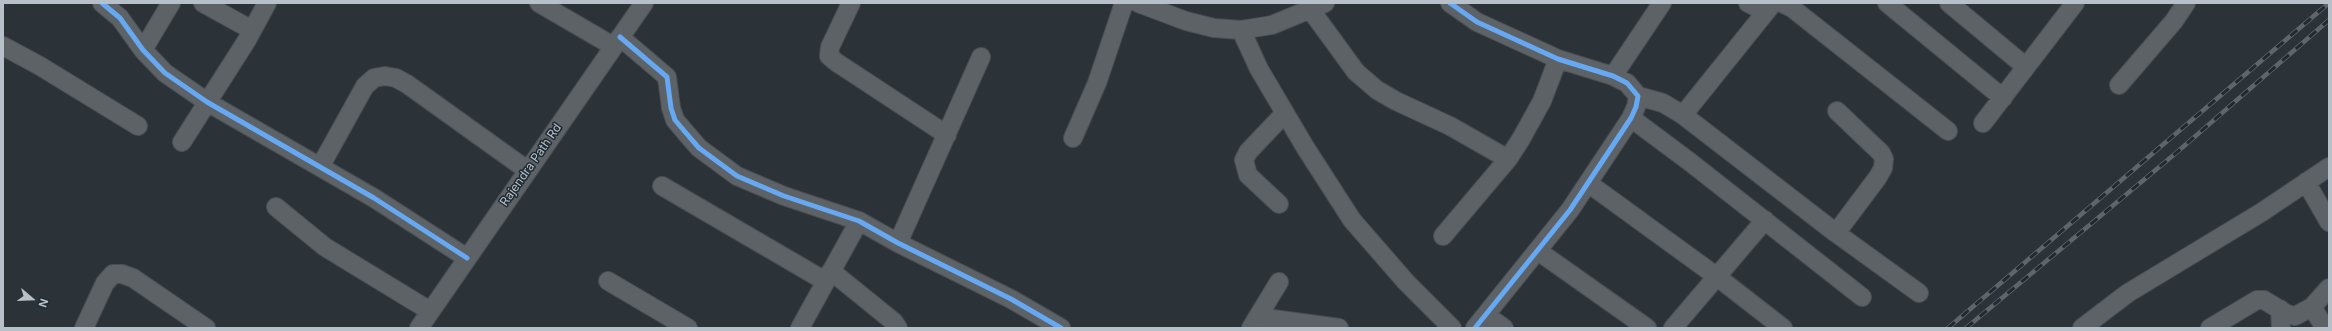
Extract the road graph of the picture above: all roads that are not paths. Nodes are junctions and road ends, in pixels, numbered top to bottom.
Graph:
1 (102, 3) edge
2 (171, 3) edge
3 (203, 3) edge
4 (267, 3) edge
5 (539, 3) edge
6 (644, 3) edge
7 (851, 3) edge
8 (1124, 3) edge
9 (1138, 3) edge
10 (1450, 3) edge
11 (1662, 3) edge
12 (1748, 3) edge
13 (1772, 3) edge
14 (1782, 3) edge
15 (1887, 3) edge
16 (1949, 3) edge
17 (2074, 3) edge
18 (2186, 3) edge
19 (1318, 6) edge
20 (252, 30) junction
21 (1241, 30) junction
22 (617, 41) junction
23 (3, 46) edge
24 (143, 50) junction
25 (980, 57) dead end
26 (1558, 59) junction
27 (2026, 67) junction
28 (1613, 76) junction
29 (2119, 85) dead end
30 (1638, 96) junction
31 (2002, 98) junction
32 (207, 102) junction
33 (1837, 111) dead end
34 (1285, 113) junction
35 (1683, 115) junction
36 (1631, 118) junction
37 (1983, 124) dead end
38 (138, 126) dead end
39 (1948, 132) dead end
40 (947, 135) junction
41 (1073, 138) dead end
42 (182, 142) dead end
43 (1508, 159) junction
44 (320, 167) junction
45 (2329, 167) edge
46 (527, 170) junction
47 (2306, 182) junction
48 (1588, 183) junction
49 (662, 186) dead end
50 (1279, 204) dead end
51 (276, 207) dead end
52 (1765, 220) junction
53 (859, 221) junction
54 (2329, 222) edge
55 (1836, 233) junction
56 (1443, 236) dead end
57 (898, 243) junction
58 (1538, 251) junction
59 (467, 258) junction
60 (828, 276) junction
61 (1716, 276) junction
62 (608, 281) dead end
63 (1279, 282) dead end
64 (2329, 288) edge
65 (1919, 293) dead end
66 (1862, 297) dead end
67 (2312, 307) junction
68 (2280, 309) junction
69 (430, 311) junction
70 (1033, 321) edge
71 (1480, 322) edge
72 (1254, 323) edge
73 (84, 328) edge
74 (206, 328) edge
75 (419, 328) edge
76 (688, 328) edge
77 (800, 328) edge
78 (898, 328) edge
79 (1061, 328) edge
80 (1339, 328) edge
81 (1452, 328) edge
82 (1504, 328) edge
83 (1646, 328) edge
84 (1673, 328) edge
85 (1783, 328) edge
86 (2082, 328) edge
87 (2210, 328) edge
88 (2281, 328) edge
89 (2326, 328) edge

1 - 24 street
2 - 24 street
3 - 20 street
4 - 20 street
5 - 22 street
6 - 22 street, Rajendra Path Rd
7 - 40 street
8 - 41 street
9 - 21 street
10 - 26 street
11 - 28 street
12 - 13 street
13 - 35 street
14 - 39 street
15 - 31 street
16 - 27 street
17 - 27 street
18 - 29 street
19 - 21 street
19 - 43 street
20 - 32 street
21 - 34 street
22 - 46 street, Rajendra Path Rd
22 - 53 street
23 - 38 street
24 - 32 street
25 - 40 street
26 - 28 street
26 - 43 street
27 - 31 street
28 - 30 street
30 - 35 street
30 - 36 street
31 - 37 street
32 - 42 street
32 - 44 street
33 - 55 street
34 - 50 street
34 - 81 street
35 - 55 street
36 - 48 street
36 - 52 street
40 - 57 street
43 - 56 street
44 - 46 street
44 - 59 street
45 - 47 street
46 - 59 street, Rajendra Path Rd
47 - 54 street
47 - 86 street
48 - 58 street
48 - 61 street
49 - 60 street
51 - 69 street
52 - 61 street
52 - 66 street
53 - 57 street
53 - 60 street
55 - 65 street
57 - 70 street
58 - 71 street
58 - 83 street
59 - 69 street, Rajendra Path Rd
60 - 77 street
60 - 78 street
61 - 84 street
61 - 85 street
62 - 76 street
63 - 72 street
64 - 67 street
67 - 68 street
67 - 89 street
68 - 87 street
68 - 88 street
69 - 75 street, Rajendra Path Rd
70 - 79 street
71 - 82 street
72 - 80 street
73 - 74 street

